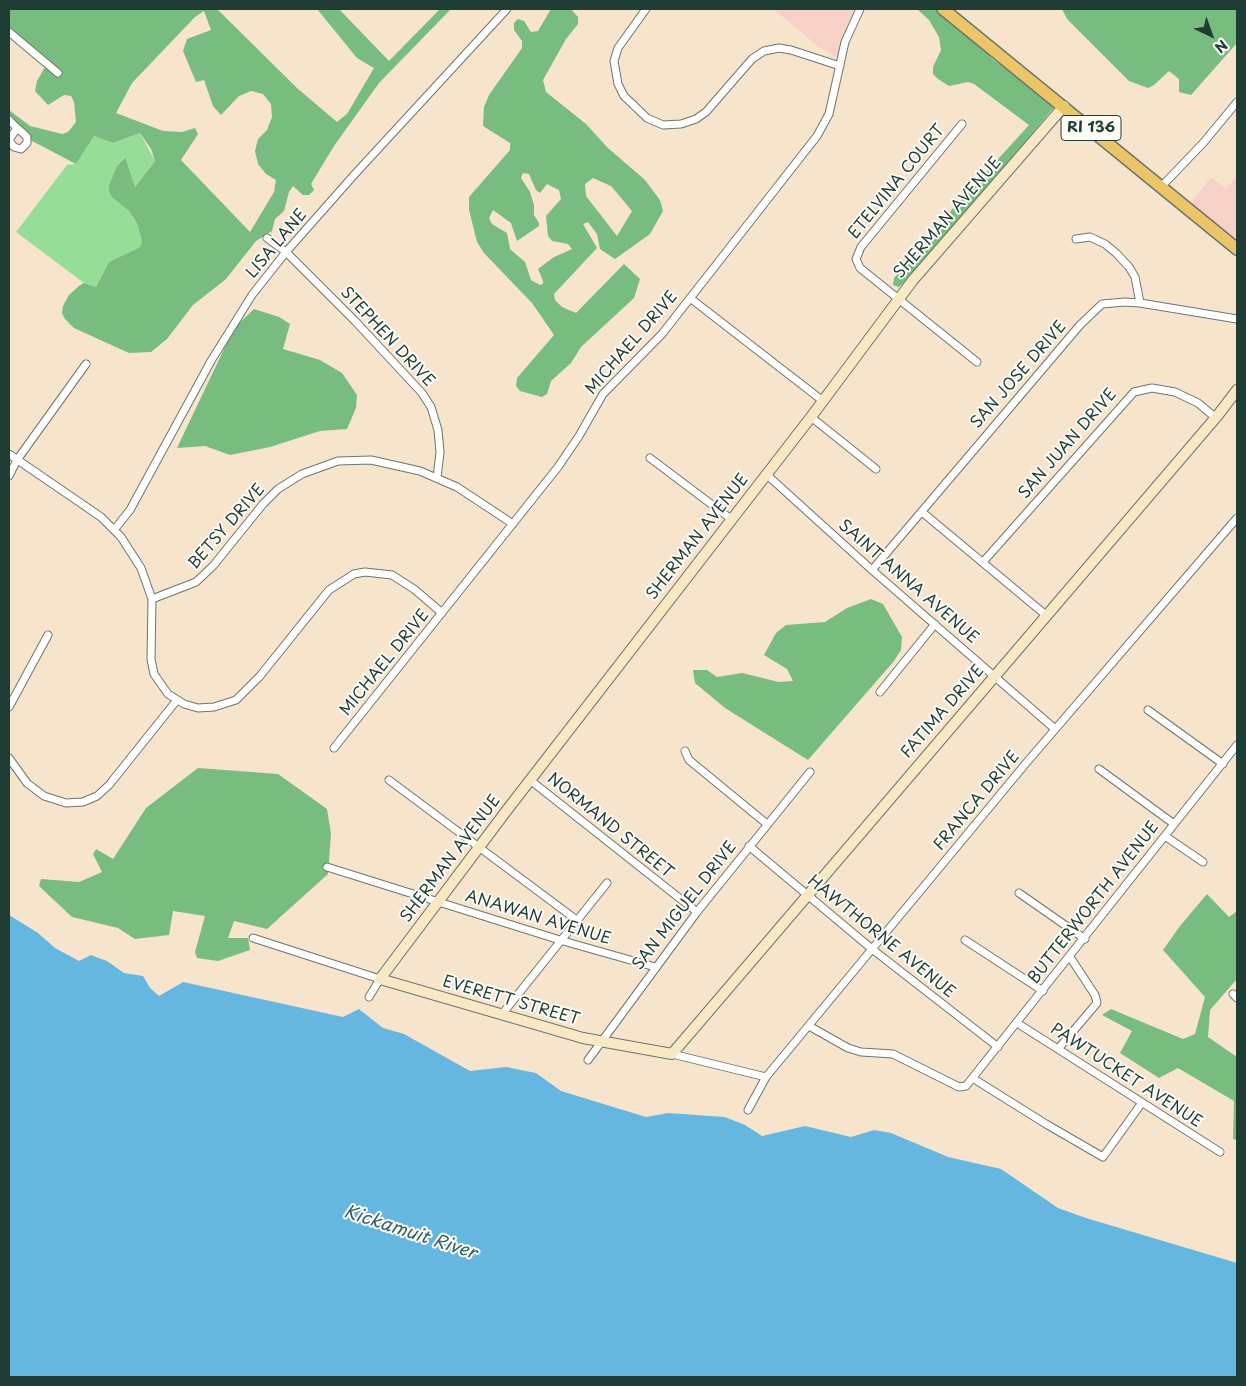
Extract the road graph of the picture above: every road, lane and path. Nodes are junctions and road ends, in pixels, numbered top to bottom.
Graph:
1 (507, 9) edge
2 (646, 9) edge
3 (860, 9) edge
4 (943, 9) edge
5 (9, 32) edge
6 (840, 66) junction
7 (58, 74) dead end
8 (1237, 102) edge
9 (1064, 106) junction
10 (9, 120) edge
11 (962, 124) dead end
12 (17, 128) dead end
13 (1162, 186) junction
14 (267, 238) dead end
15 (1076, 239) dead end
16 (1237, 249) edge
17 (286, 252) junction
18 (690, 298) junction
19 (899, 300) junction
20 (1140, 303) junction
21 (1237, 319) edge
22 (977, 362) dead end
23 (86, 364) dead end
24 (1237, 390) edge
25 (823, 400) junction
26 (812, 417) junction
27 (1216, 418) junction
28 (9, 454) edge
29 (650, 458) dead end
30 (17, 460) junction
31 (876, 469) dead end
32 (766, 474) junction
33 (9, 476) edge
34 (437, 478) junction
35 (922, 512) junction
36 (1237, 518) edge
37 (731, 519) junction
38 (513, 524) junction
39 (114, 530) junction
40 (983, 562) junction
41 (872, 570) junction
42 (152, 599) junction
43 (442, 613) junction
44 (1047, 616) junction
45 (935, 624) junction
46 (48, 635) dead end
47 (994, 676) junction
48 (880, 692) dead end
49 (177, 700) junction
50 (9, 707) edge
51 (1148, 710) dead end
52 (1055, 729) junction
53 (1237, 745) edge
54 (334, 748) dead end
55 (685, 750) dead end
56 (9, 758) edge
57 (1223, 764) junction
58 (1099, 769) dead end
59 (810, 772) dead end
60 (389, 780) dead end
61 (530, 780) junction
62 (767, 824) junction
63 (1174, 824) junction
64 (1165, 836) junction
65 (749, 846) junction
66 (479, 849) junction
67 (1203, 862) dead end
68 (327, 866) dead end
69 (607, 883) dead end
70 (1019, 893) dead end
71 (807, 895) junction
72 (437, 901) junction
73 (696, 912) junction
74 (578, 921) junction
75 (253, 938) dead end
76 (1085, 939) junction
77 (965, 940) dead end
78 (563, 941) junction
79 (872, 949) junction
80 (1070, 957) junction
81 (654, 967) junction
82 (380, 979) junction
83 (1043, 991) junction
84 (370, 997) dead end
85 (504, 1013) junction
86 (1017, 1023) junction
87 (808, 1026) junction
88 (600, 1041) junction
89 (998, 1047) junction
90 (1058, 1049) junction
91 (672, 1054) junction
92 (588, 1060) dead end
93 (766, 1077) junction
94 (974, 1079) junction
95 (1141, 1104) junction
96 (748, 1110) dead end
97 (1220, 1152) dead end

1 - 17 street, LISA LANE
2 - 6 street
3 - 6 street, MICHAEL DRIVE
4 - 9 main road, RI 136
5 - 7 street
6 - 18 street, MICHAEL DRIVE
8 - 13 street
9 - 13 main road, RI 136
9 - 19 street, SHERMAN AVENUE
10 - 12 street
11 - 19 street, ETELVINA COURT
13 - 16 main road, RI 136
14 - 17 street, STEPHEN DRIVE
15 - 20 street
17 - 34 street, STEPHEN DRIVE
17 - 39 street, LISA LANE
18 - 25 street
18 - 38 street, MICHAEL DRIVE
19 - 22 street
19 - 25 street, SHERMAN AVENUE
20 - 21 street, SAN JOSE DRIVE
20 - 35 street, SAN JOSE DRIVE
23 - 30 street
24 - 27 street, FATIMA DRIVE
25 - 26 street, SHERMAN AVENUE
26 - 31 street
26 - 32 street, SHERMAN AVENUE
27 - 40 street, SAN JUAN DRIVE
27 - 44 street, FATIMA DRIVE
28 - 30 street
29 - 37 street
30 - 33 street
30 - 39 street
32 - 37 street, SHERMAN AVENUE
32 - 41 street, SAINT ANNA AVENUE
34 - 38 street, BETSY DRIVE
34 - 42 street, BETSY DRIVE
35 - 40 street
35 - 41 street, SAN JOSE DRIVE
36 - 52 street, FRANCA DRIVE
37 - 61 street, SHERMAN AVENUE
38 - 43 street, MICHAEL DRIVE
39 - 42 street
40 - 44 street
41 - 45 street, SAINT ANNA AVENUE
42 - 49 street
43 - 49 street
43 - 54 street, MICHAEL DRIVE
44 - 47 street, FATIMA DRIVE
45 - 47 street, SAINT ANNA AVENUE
45 - 48 street
46 - 50 street
47 - 52 street, SAINT ANNA AVENUE
47 - 71 street, FATIMA DRIVE
49 - 56 street
51 - 57 street
52 - 79 street, FRANCA DRIVE
53 - 57 street, BUTTERWORTH AVENUE
55 - 62 street
57 - 63 street, BUTTERWORTH AVENUE
58 - 63 street
59 - 62 street, SAN MIGUEL DRIVE
60 - 66 street
61 - 66 street, SHERMAN AVENUE
61 - 73 street, NORMAND STREET
62 - 65 street, SAN MIGUEL DRIVE
63 - 64 street, BUTTERWORTH AVENUE
64 - 67 street
64 - 76 street, BUTTERWORTH AVENUE
65 - 71 street, HAWTHORNE AVENUE
65 - 73 street, SAN MIGUEL DRIVE
66 - 72 street, SHERMAN AVENUE
66 - 74 street
68 - 72 street, ANAWAN AVENUE
69 - 74 street
70 - 76 street
71 - 79 street, HAWTHORNE AVENUE
71 - 91 street, FATIMA DRIVE
72 - 78 street, ANAWAN AVENUE
72 - 82 street, SHERMAN AVENUE
73 - 81 street, SAN MIGUEL DRIVE
74 - 78 street
75 - 82 street, EVERETT STREET
76 - 80 street, BUTTERWORTH AVENUE
77 - 83 street
78 - 81 street, ANAWAN AVENUE
78 - 85 street
79 - 87 street, FRANCA DRIVE
79 - 89 street, HAWTHORNE AVENUE
80 - 83 street, BUTTERWORTH AVENUE
80 - 90 street
81 - 88 street, SAN MIGUEL DRIVE
82 - 84 street, SHERMAN AVENUE
82 - 85 street, EVERETT STREET
83 - 86 street, BUTTERWORTH AVENUE
85 - 88 street, EVERETT STREET
86 - 89 street, BUTTERWORTH AVENUE
86 - 90 street, PAWTUCKET AVENUE
87 - 93 street, FRANCA DRIVE
87 - 94 street
88 - 91 street, EVERETT STREET
88 - 92 street, SAN MIGUEL DRIVE
89 - 94 street, BUTTERWORTH AVENUE
90 - 95 street, PAWTUCKET AVENUE
91 - 93 street, EVERETT STREET
93 - 96 street, FRANCA DRIVE
94 - 95 street
95 - 97 street, PAWTUCKET AVENUE

